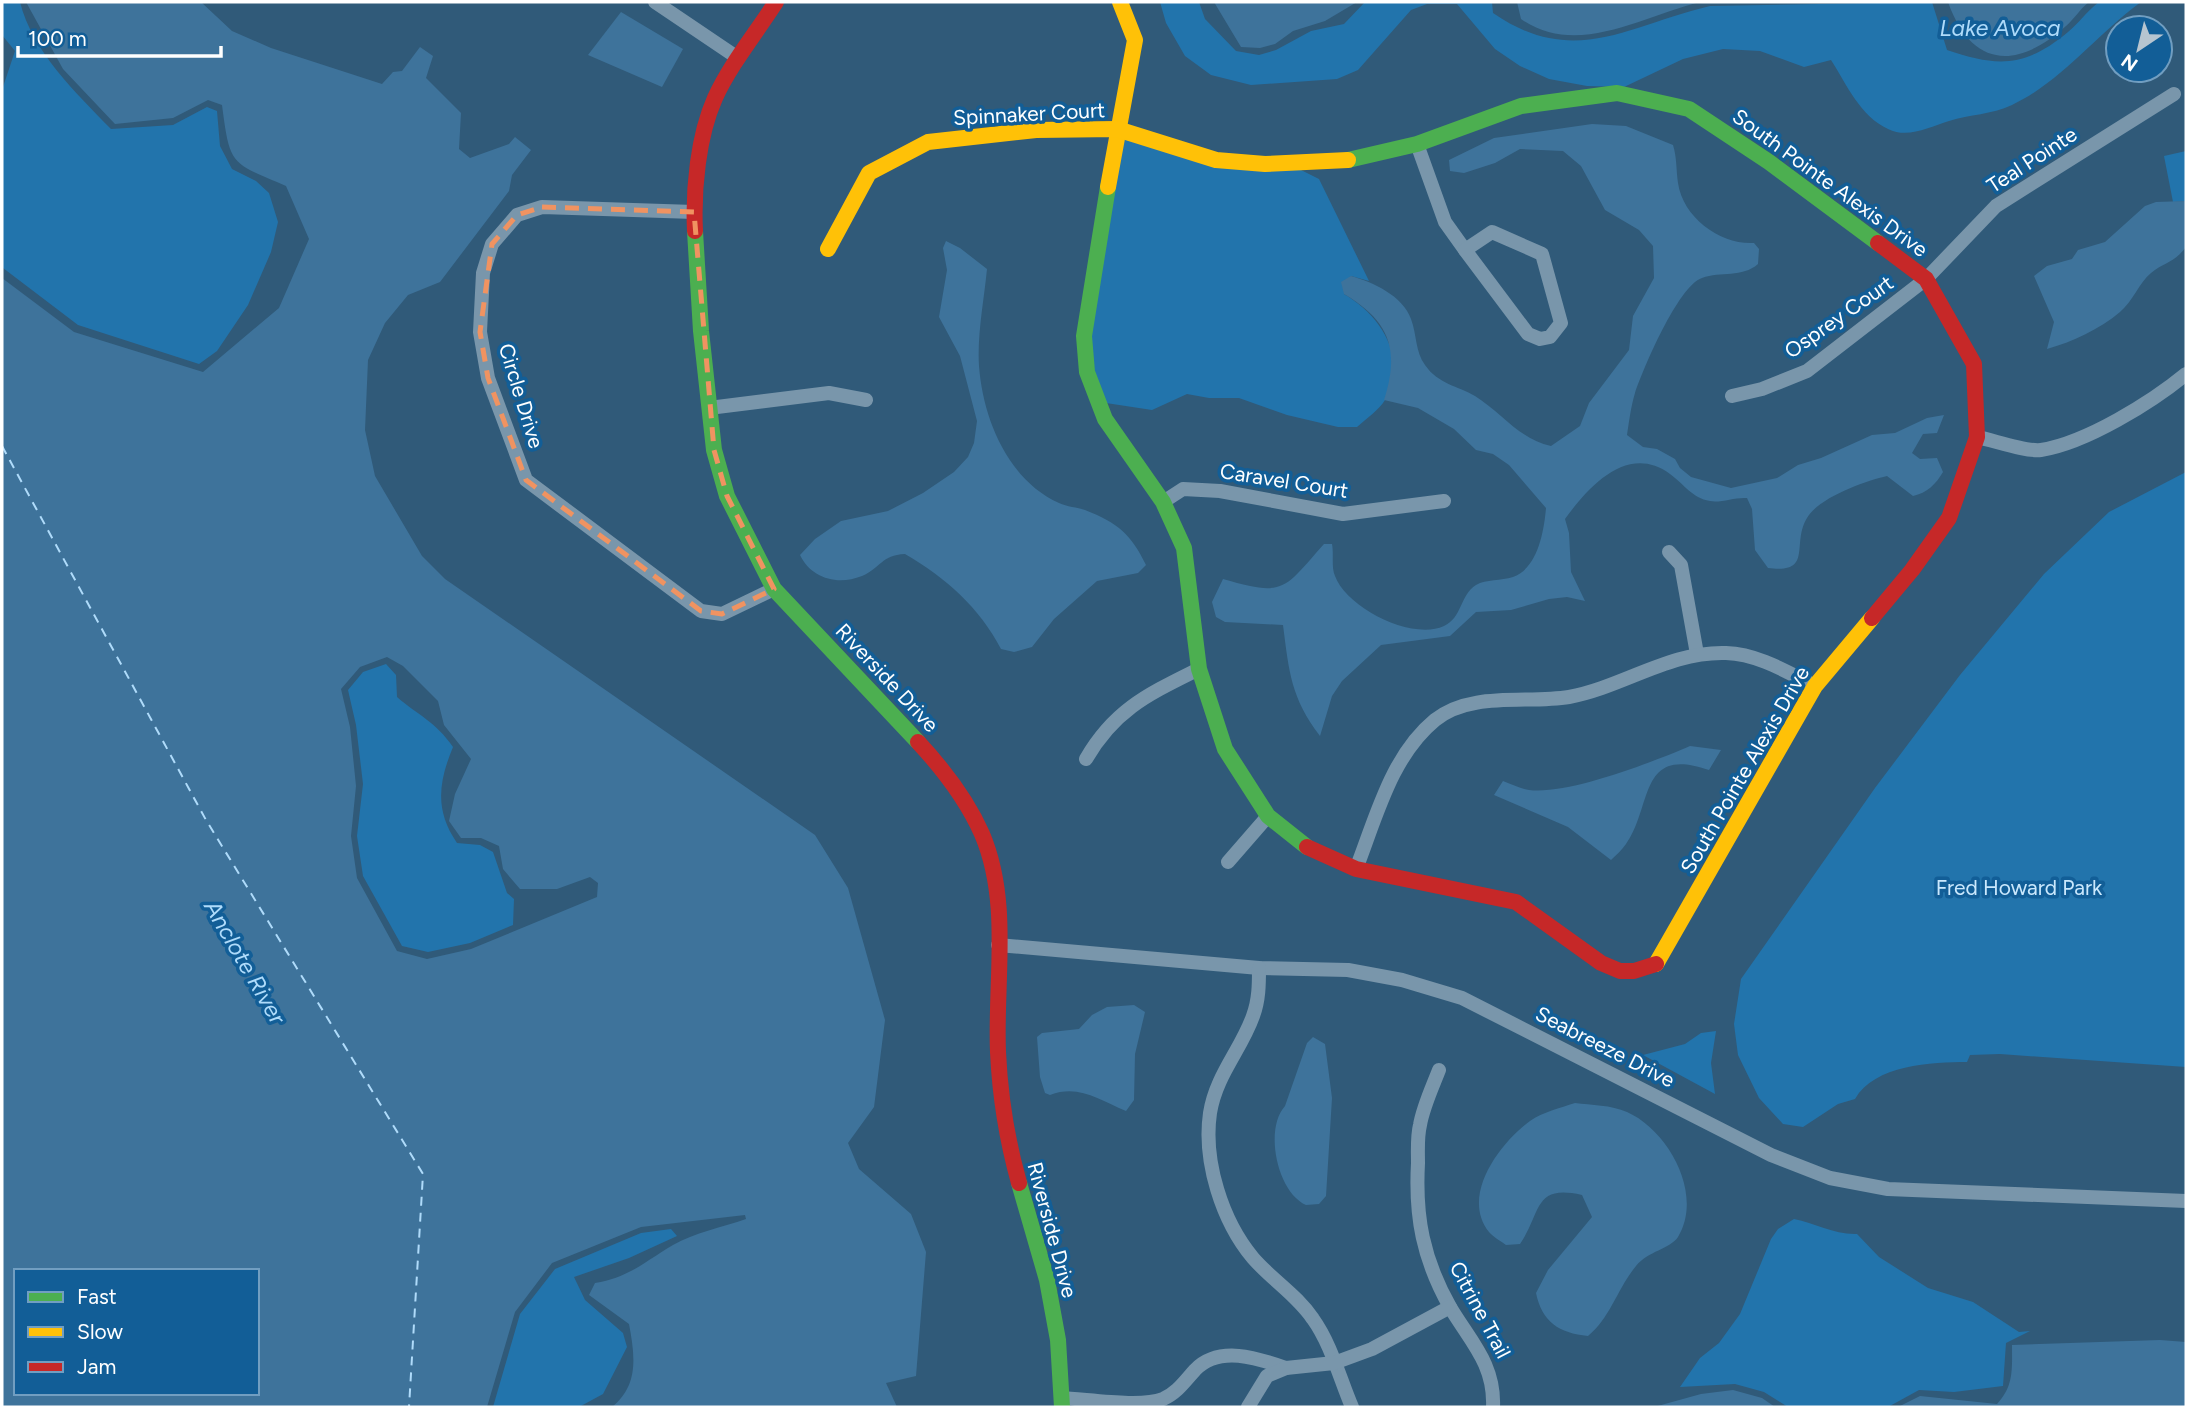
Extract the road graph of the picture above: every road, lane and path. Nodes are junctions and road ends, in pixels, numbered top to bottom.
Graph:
1 (655, 2) edge
2 (776, 2) edge
3 (1120, 2) edge
4 (737, 58) junction
5 (2174, 94) dead end
6 (1117, 129) junction
7 (1417, 144) junction
8 (694, 212) junction
9 (828, 249) dead end
10 (1465, 250) junction
11 (1926, 279) junction
12 (2186, 374) edge
13 (1732, 396) dead end
14 (866, 400) dead end
15 (709, 408) junction
16 (1977, 437) junction
17 (1444, 501) dead end
18 (1163, 502) junction
19 (1669, 552) dead end
20 (774, 589) junction
21 (1697, 654) junction
22 (1199, 669) junction
23 (1815, 686) junction
24 (1086, 759) dead end
25 (1268, 816) junction
26 (1228, 862) dead end
27 (1356, 869) junction
28 (998, 945) junction
29 (1259, 968) junction
30 (1439, 1070) dead end
31 (2186, 1201) edge
32 (1450, 1307) junction
33 (1334, 1363) junction
34 (1286, 1368) junction
35 (1062, 1402) edge
36 (1248, 1407) edge
37 (1352, 1407) edge
38 (1493, 1407) edge

1 - 4 street
2 - 4 street, Riverside Drive
3 - 6 street, South Pointe Alexis Drive
4 - 8 street, Riverside Drive
5 - 11 street, Teal Pointe
6 - 7 street, South Pointe Alexis Drive
6 - 9 street, Spinnaker Court
6 - 18 street, South Pointe Alexis Drive
7 - 10 street
7 - 11 street, South Pointe Alexis Drive
8 - 15 street, Riverside Drive
8 - 20 street, Circle Drive
10 - 10 street
11 - 13 street, Osprey Court
11 - 16 street, South Pointe Alexis Drive
12 - 16 street
14 - 15 street
15 - 20 street, Riverside Drive
16 - 23 street, South Pointe Alexis Drive
17 - 18 street, Caravel Court
18 - 22 street, South Pointe Alexis Drive
19 - 21 street
20 - 28 street, Riverside Drive
21 - 23 street
21 - 27 street
22 - 24 street
22 - 25 street, South Pointe Alexis Drive
23 - 27 street, South Pointe Alexis Drive
25 - 26 street
25 - 27 street, South Pointe Alexis Drive
28 - 29 street, Seabreeze Drive
28 - 35 street, Riverside Drive
29 - 31 street, Seabreeze Drive
29 - 33 street
30 - 32 street, Citrine Trail
32 - 33 street
32 - 38 street, Citrine Trail
33 - 34 street
33 - 37 street
34 - 35 street
34 - 36 street

